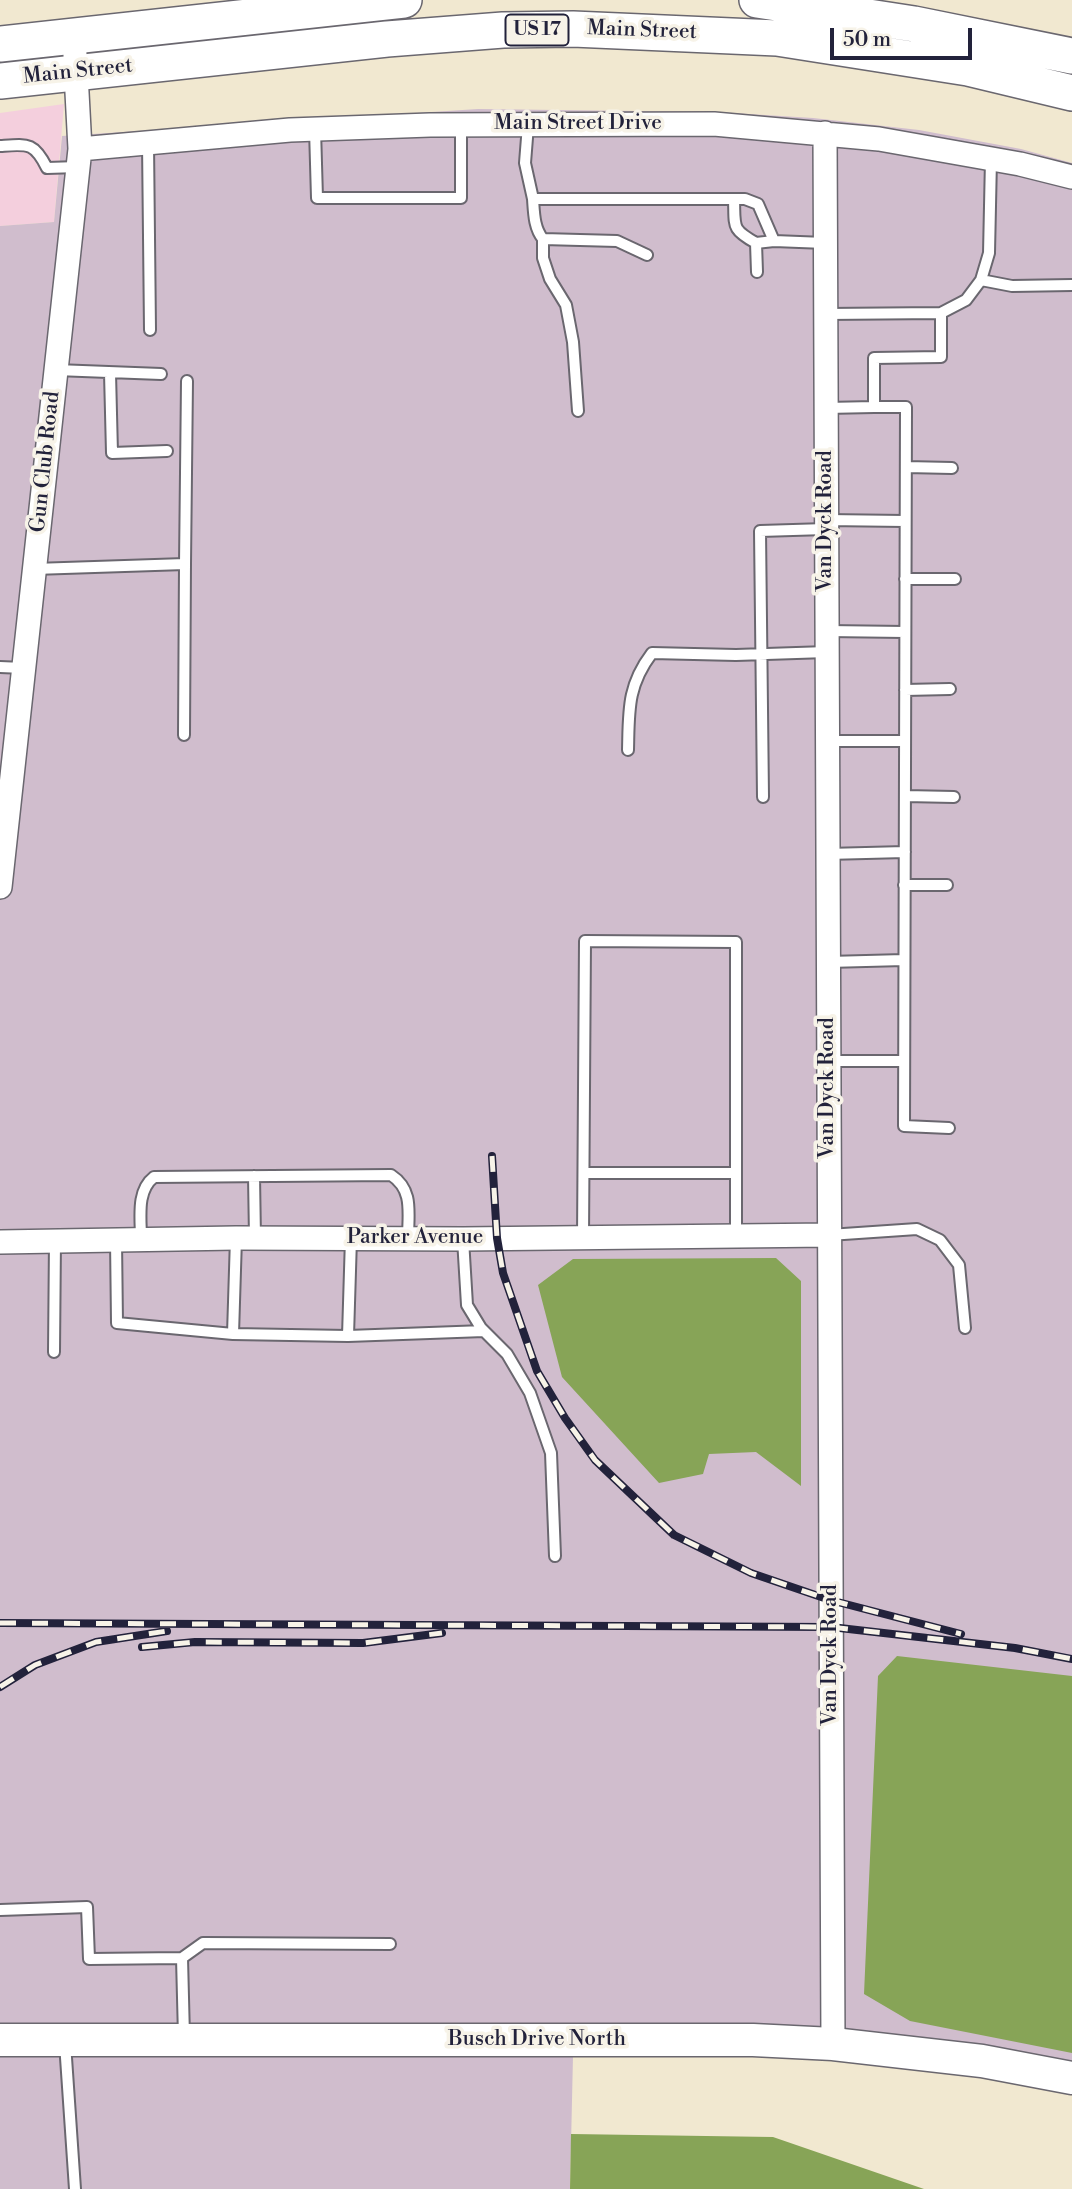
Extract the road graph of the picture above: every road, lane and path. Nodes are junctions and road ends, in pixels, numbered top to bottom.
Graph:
1 (757, 0) edge
2 (391, 1) edge
3 (74, 36) junction
4 (387, 39) junction
5 (0, 44) edge
6 (1072, 55) edge
7 (76, 72) junction
8 (0, 81) edge
9 (1072, 93) edge
10 (461, 125) junction
11 (528, 125) junction
12 (315, 129) junction
13 (825, 133) junction
14 (148, 143) junction
15 (0, 146) edge
16 (79, 158) junction
17 (991, 159) junction
18 (1072, 177) edge
19 (533, 199) junction
20 (734, 199) junction
21 (543, 239) junction
22 (774, 242) junction
23 (756, 243) junction
24 (825, 243) junction
25 (647, 256) dead end
26 (757, 272) dead end
27 (981, 280) junction
28 (1072, 285) edge
29 (941, 313) junction
30 (825, 314) junction
31 (150, 330) dead end
32 (56, 370) junction
33 (110, 373) junction
34 (161, 374) dead end
35 (187, 381) dead end
36 (874, 407) junction
37 (826, 408) junction
38 (578, 411) dead end
39 (167, 452) dead end
40 (906, 467) junction
41 (952, 468) dead end
42 (905, 521) junction
43 (826, 525) junction
44 (185, 564) junction
45 (34, 569) junction
46 (905, 579) junction
47 (955, 579) dead end
48 (905, 632) junction
49 (827, 642) junction
50 (761, 654) junction
51 (0, 667) edge
52 (23, 668) junction
53 (950, 689) dead end
54 (905, 691) junction
55 (184, 735) dead end
56 (827, 741) junction
57 (905, 741) junction
58 (628, 750) dead end
59 (905, 796) junction
60 (763, 797) dead end
61 (954, 797) dead end
62 (905, 852) junction
63 (827, 855) junction
64 (904, 885) junction
65 (947, 885) dead end
66 (0, 887) edge
67 (904, 960) junction
68 (828, 962) junction
69 (828, 1061) junction
70 (904, 1061) junction
71 (949, 1128) dead end
72 (736, 1173) junction
73 (584, 1174) junction
74 (254, 1176) junction
75 (829, 1235) junction
76 (736, 1236) junction
77 (583, 1237) junction
78 (246, 1238) junction
79 (351, 1238) junction
80 (141, 1239) junction
81 (408, 1239) junction
82 (463, 1239) junction
83 (55, 1240) junction
84 (116, 1240) junction
85 (0, 1242) edge
86 (965, 1328) dead end
87 (484, 1331) junction
88 (233, 1334) junction
89 (348, 1336) junction
90 (54, 1352) dead end
91 (555, 1556) dead end
92 (0, 1910) edge
93 (390, 1944) dead end
94 (182, 1958) junction
95 (0, 2040) edge
96 (65, 2040) junction
97 (184, 2040) junction
98 (832, 2044) junction
99 (1072, 2078) edge
100 (75, 2189) edge

1 - 6 main road
2 - 3 main road, Main Street
2 - 4 street
3 - 5 main road, Main Street
3 - 7 street, Gun Club Road
4 - 7 main road, Main Street / US 17
4 - 9 main road, Main Street / US 17
7 - 8 main road, Main Street / US 17
7 - 16 street, Gun Club Road
10 - 11 street, Main Street Drive
10 - 12 street, Main Street Drive
10 - 12 lane
11 - 13 street, Main Street Drive
11 - 19 lane
12 - 14 street, Main Street Drive
13 - 17 street, Main Street Drive
13 - 24 street, Van Dyck Road
14 - 16 street, Main Street Drive
14 - 31 lane
15 - 16 lane
16 - 32 street, Gun Club Road
17 - 18 street, Main Street Drive
17 - 27 lane
19 - 20 lane
19 - 21 lane
20 - 22 lane
20 - 23 lane
21 - 25 lane
21 - 38 lane
22 - 23 lane
22 - 24 lane
23 - 26 lane
24 - 30 street, Van Dyck Road
27 - 28 lane
27 - 29 lane
29 - 30 lane
29 - 36 lane
30 - 37 street, Van Dyck Road
32 - 33 lane
32 - 45 street, Gun Club Road
33 - 34 lane
33 - 39 lane
35 - 44 lane
36 - 37 lane
36 - 40 lane
37 - 43 street, Van Dyck Road
40 - 41 lane
40 - 42 lane
42 - 43 lane
42 - 46 lane
43 - 49 street, Van Dyck Road
43 - 50 lane
44 - 45 lane
44 - 55 lane
45 - 52 street, Gun Club Road
46 - 47 lane
46 - 48 lane
48 - 49 lane
48 - 54 lane
49 - 50 lane
49 - 56 street, Van Dyck Road
50 - 58 lane
50 - 60 lane
51 - 52 lane
52 - 66 street, Gun Club Road
53 - 54 lane
54 - 57 lane
56 - 57 lane
56 - 63 street, Van Dyck Road
57 - 59 lane
59 - 61 lane
59 - 62 lane
62 - 63 lane
62 - 64 lane
63 - 68 street, Van Dyck Road
64 - 65 lane
64 - 67 lane
67 - 68 lane
67 - 70 lane
68 - 69 street, Van Dyck Road
69 - 70 lane
69 - 75 street, Van Dyck Road
70 - 71 lane
72 - 73 lane
72 - 73 lane
72 - 76 lane
73 - 77 lane
74 - 78 lane
74 - 80 lane
74 - 81 lane
75 - 76 street, Parker Avenue
75 - 86 lane
75 - 98 street, Van Dyck Road
76 - 77 street, Parker Avenue
77 - 82 street, Parker Avenue
78 - 79 street, Parker Avenue
78 - 80 street, Parker Avenue
78 - 88 lane
79 - 81 street, Parker Avenue
79 - 89 lane
80 - 84 street, Parker Avenue
81 - 82 street, Parker Avenue
82 - 87 lane
83 - 84 street, Parker Avenue
83 - 85 street, Parker Avenue
83 - 90 lane
84 - 88 lane
87 - 89 lane
87 - 91 lane
88 - 89 lane
92 - 94 lane
93 - 94 lane
94 - 97 lane
95 - 96 street, Busch Drive North
96 - 97 street, Busch Drive North
96 - 100 lane
97 - 98 street, Busch Drive North
98 - 99 street, Busch Drive North

